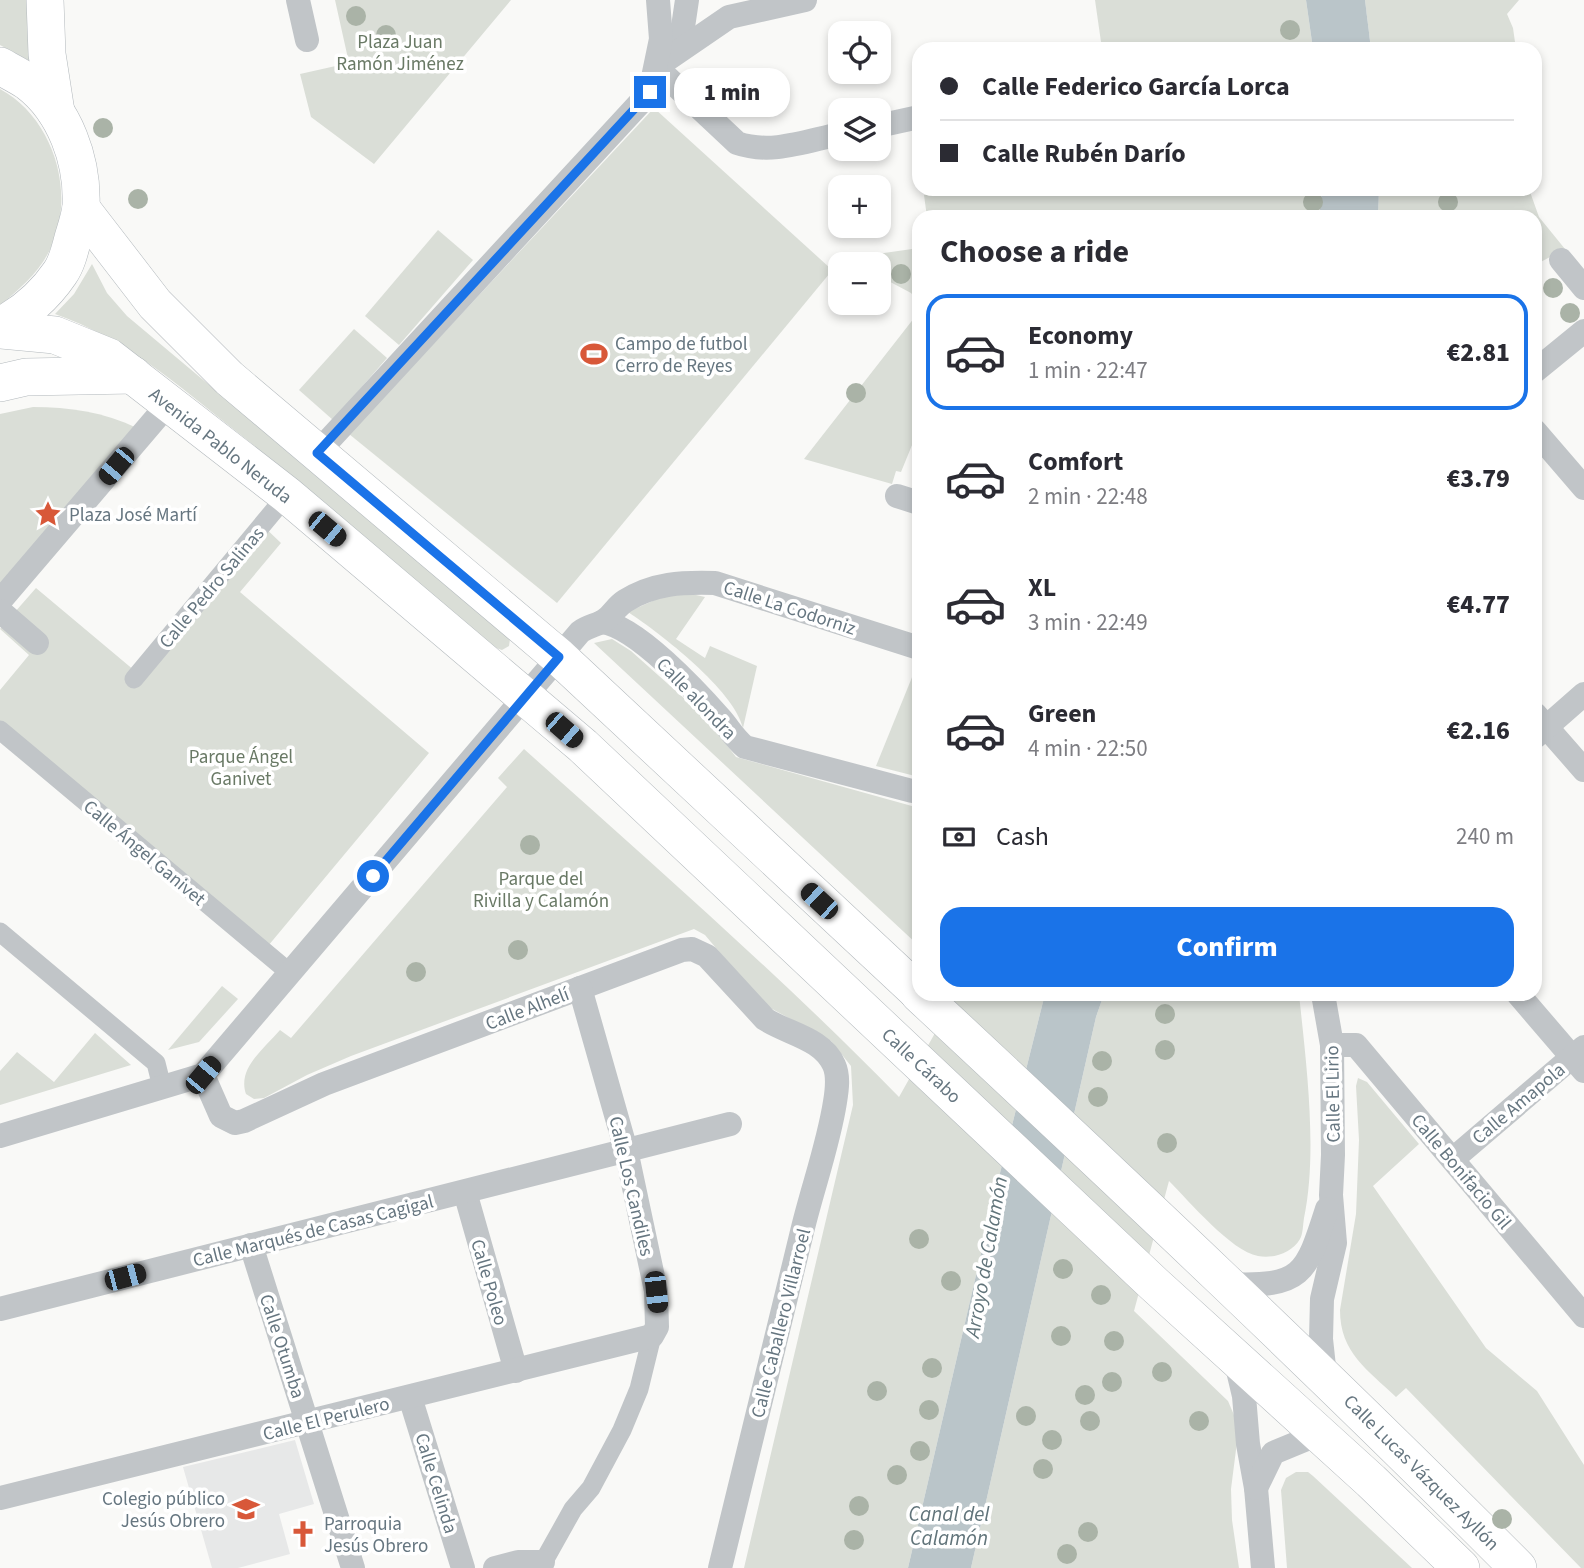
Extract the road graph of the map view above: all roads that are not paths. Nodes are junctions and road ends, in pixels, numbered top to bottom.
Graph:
1 (45, 0) edge
2 (298, 0) edge
3 (658, 0) edge
4 (687, 0) edge
5 (805, 0) edge
6 (307, 40) dead end
7 (0, 66) edge
8 (656, 67) junction
9 (55, 112) junction
10 (912, 119) edge
11 (891, 123) edge
12 (828, 137) edge
13 (81, 208) junction
14 (1561, 260) dead end
15 (1584, 288) edge
16 (0, 328) edge
17 (1584, 331) edge
18 (1542, 365) edge
19 (121, 366) junction
20 (0, 383) edge
21 (169, 403) junction
22 (1542, 438) edge
23 (317, 453) junction
24 (1584, 488) edge
25 (287, 495) junction
26 (0, 601) edge
27 (0, 611) edge
28 (602, 622) junction
29 (37, 642) dead end
30 (912, 646) edge
31 (559, 657) junction
32 (134, 679) dead end
33 (1584, 694) edge
34 (524, 697) junction
35 (1542, 724) edge
36 (1542, 729) edge
37 (0, 730) edge
38 (1584, 770) edge
39 (912, 791) edge
40 (0, 932) edge
41 (290, 974) junction
42 (912, 987) edge
43 (580, 988) junction
44 (926, 1001) edge
45 (1324, 1001) edge
46 (1525, 1001) edge
47 (1332, 1045) junction
48 (1580, 1059) edge
49 (203, 1075) junction
50 (837, 1077) joint
51 (162, 1087) junction
52 (730, 1124) dead end
53 (0, 1136) edge
54 (626, 1150) junction
55 (1453, 1159) junction
56 (465, 1192) junction
57 (1331, 1195) junction
58 (251, 1245) junction
59 (1228, 1284) junction
60 (0, 1309) edge
61 (1584, 1316) edge
62 (652, 1336) junction
63 (1236, 1358) junction
64 (516, 1371) junction
65 (1325, 1376) junction
66 (410, 1397) junction
67 (308, 1423) junction
68 (1319, 1434) junction
69 (1256, 1489) junction
70 (0, 1498) edge
71 (541, 1565) edge
72 (353, 1568) edge
73 (463, 1568) edge
74 (495, 1568) edge
75 (720, 1568) edge
76 (1263, 1568) edge
77 (1461, 1568) edge
78 (1518, 1568) edge

1 - 9 main road
2 - 6 street
3 - 8 street
4 - 8 street
5 - 8 street
7 - 9 main road
8 - 12 street
8 - 23 street
9 - 13 main road
10 - 11 street
13 - 16 main road
13 - 23 main road
14 - 15 street
16 - 19 main road, Avenida Pablo Neruda
17 - 18 street
19 - 20 main road
19 - 21 main road, Avenida Pablo Neruda
21 - 25 main road, Avenida Pablo Neruda
21 - 26 street
22 - 24 street
23 - 31 main road
25 - 32 street, Calle Pedro Salinas
25 - 34 main road, Avenida Pablo Neruda
27 - 29 street
28 - 30 street, Calle La Codorniz
28 - 31 street, Calle La Codorniz
28 - 39 street, Calle alondra
31 - 34 street, Calle La Codorniz
31 - 42 main road
33 - 35 street
34 - 41 street, Calle La Codorniz
34 - 63 main road, Calle Cárabo
36 - 38 street
37 - 41 street, Calle Ángel Ganivet
40 - 51 street
41 - 49 street, Calle La Codorniz
43 - 49 street, Calle Alhelí
43 - 50 street, Calle Alhelí
43 - 54 street, Calle Los Candiles
44 - 59 main road
45 - 47 street, Calle El Lirio
46 - 48 street
47 - 55 street, Calle Bonifacio Gil
47 - 57 street, Calle El Lirio
48 - 55 street, Calle Amapola
49 - 51 street
50 - 75 street, Calle Caballero Villarroel
51 - 53 street
52 - 54 street, Calle Marqués de Casas Cagigal
54 - 56 street, Calle Marqués de Casas Cagigal
54 - 62 street, Calle Los Candiles
55 - 61 street, Calle Bonifacio Gil
56 - 58 street, Calle Marqués de Casas Cagigal
56 - 64 street, Calle Poleo
57 - 59 street, Calle El Lirio
57 - 65 street, Calle El Lirio
58 - 60 street, Calle Marqués de Casas Cagigal
58 - 67 street, Calle Otumba
59 - 65 main road
62 - 64 street, Calle El Perulero
62 - 71 street, Calle Los Candiles
63 - 68 main road, Calle Cárabo
63 - 69 street
64 - 66 street, Calle El Perulero
65 - 78 main road, Calle Lucas Vázquez Ayllón
66 - 67 street, Calle El Perulero
66 - 73 street, Calle Celinda
67 - 70 street, Calle El Perulero
67 - 72 street, Calle Otumba
68 - 69 street
68 - 77 main road
69 - 76 street
71 - 74 street

